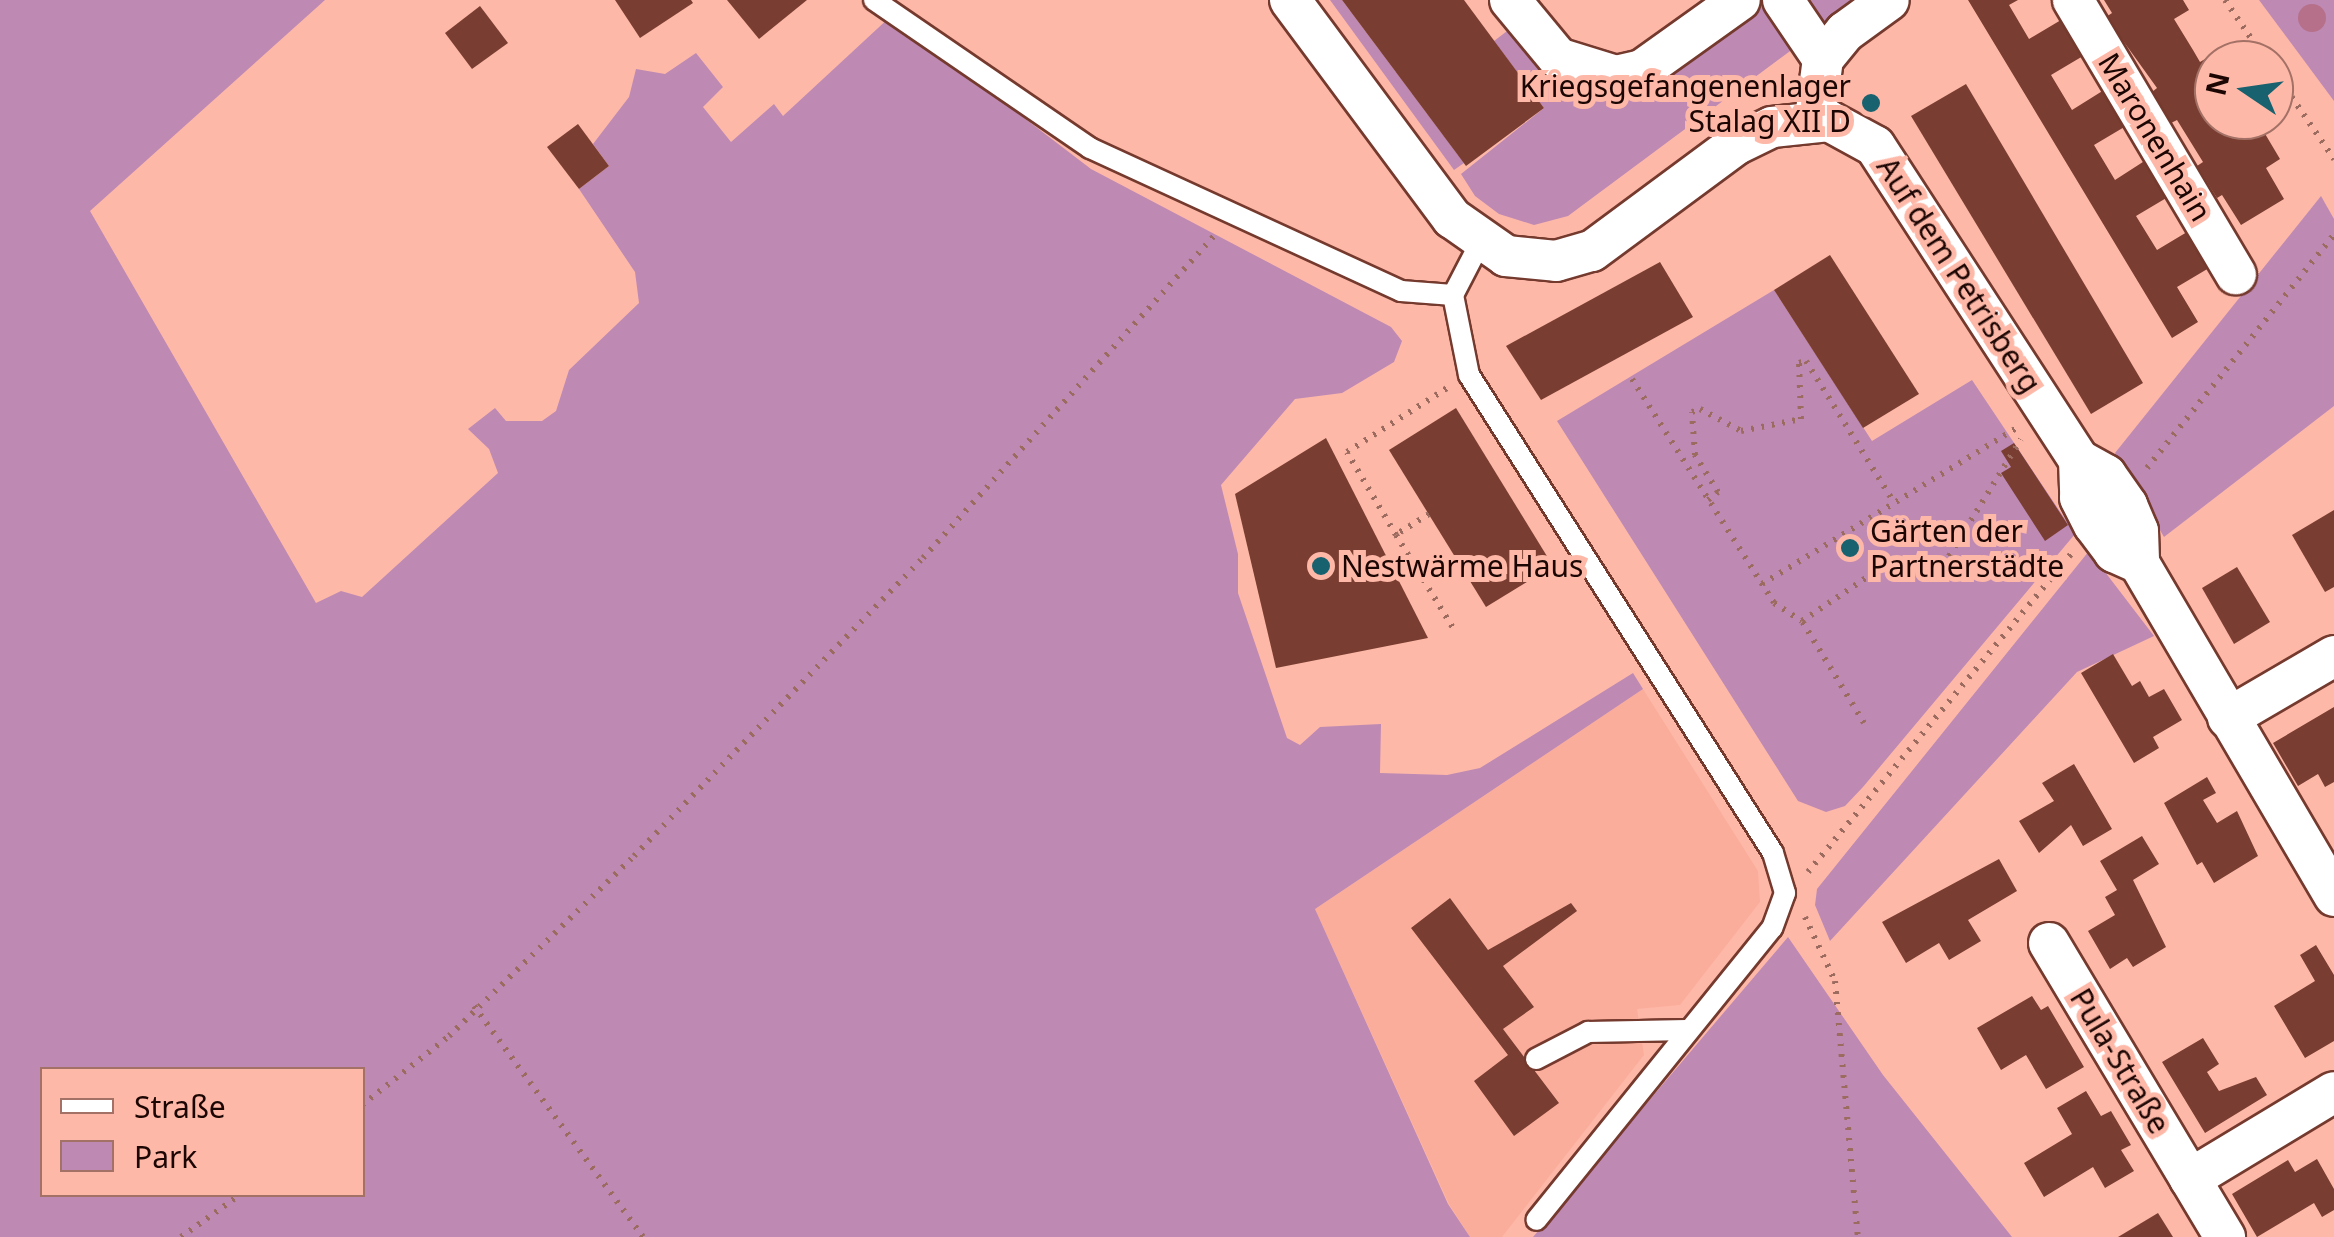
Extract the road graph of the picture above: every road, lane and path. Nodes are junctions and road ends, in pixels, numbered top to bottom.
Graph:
1 (874, 0) edge
2 (1290, 0) edge
3 (1510, 0) edge
4 (1740, 0) edge
5 (1783, 0) edge
6 (1889, 0) edge
7 (2074, 0) edge
8 (2225, 0) edge
9 (2252, 40) edge
10 (1823, 59) junction
11 (2294, 101) edge
12 (1815, 118) junction
13 (2334, 160) edge
14 (1234, 215) junction
15 (2334, 235) edge
16 (1480, 243) junction
17 (2236, 274) dead end
18 (1453, 296) junction
19 (1469, 374) junction
20 (1632, 379) dead end
21 (2019, 427) dead end
22 (2021, 439) dead end
23 (2137, 481) dead end
24 (1708, 500) junction
25 (1893, 501) junction
26 (1429, 514) dead end
27 (1396, 535) junction
28 (2078, 545) dead end
29 (1762, 584) junction
30 (1802, 621) junction
31 (1456, 634) dead end
32 (2334, 656) edge
33 (2228, 718) junction
34 (1864, 723) dead end
35 (1785, 893) junction
36 (2334, 896) edge
37 (2049, 943) dead end
38 (474, 1006) junction
39 (1688, 1030) junction
40 (1536, 1059) dead end
41 (2334, 1092) edge
42 (365, 1103) edge
43 (2190, 1178) junction
44 (237, 1197) edge
45 (1536, 1220) dead end
46 (181, 1237) edge
47 (643, 1237) edge
48 (1858, 1237) edge
49 (2225, 1237) edge

1 - 14 lane
2 - 16 street
3 - 4 street
5 - 10 street
6 - 10 street
7 - 17 street, Maronenhain
8 - 9 path
10 - 12 street
11 - 13 path
12 - 16 street
12 - 33 street, Auf dem Petrisberg
14 - 18 lane
14 - 38 path
15 - 23 path
16 - 18 lane
18 - 19 lane
19 - 27 path
19 - 35 lane
20 - 24 path
21 - 25 path
22 - 30 path
24 - 25 path
24 - 29 path
25 - 29 path
26 - 27 path
27 - 31 path
28 - 35 path
29 - 30 path
30 - 34 path
32 - 33 street
33 - 36 street, Auf dem Petrisberg
35 - 39 lane
35 - 48 path
37 - 43 street, Pula-Straße
38 - 42 path
38 - 47 path
39 - 40 lane
39 - 45 lane
41 - 43 street
43 - 49 street, Pula-Straße
44 - 46 path

